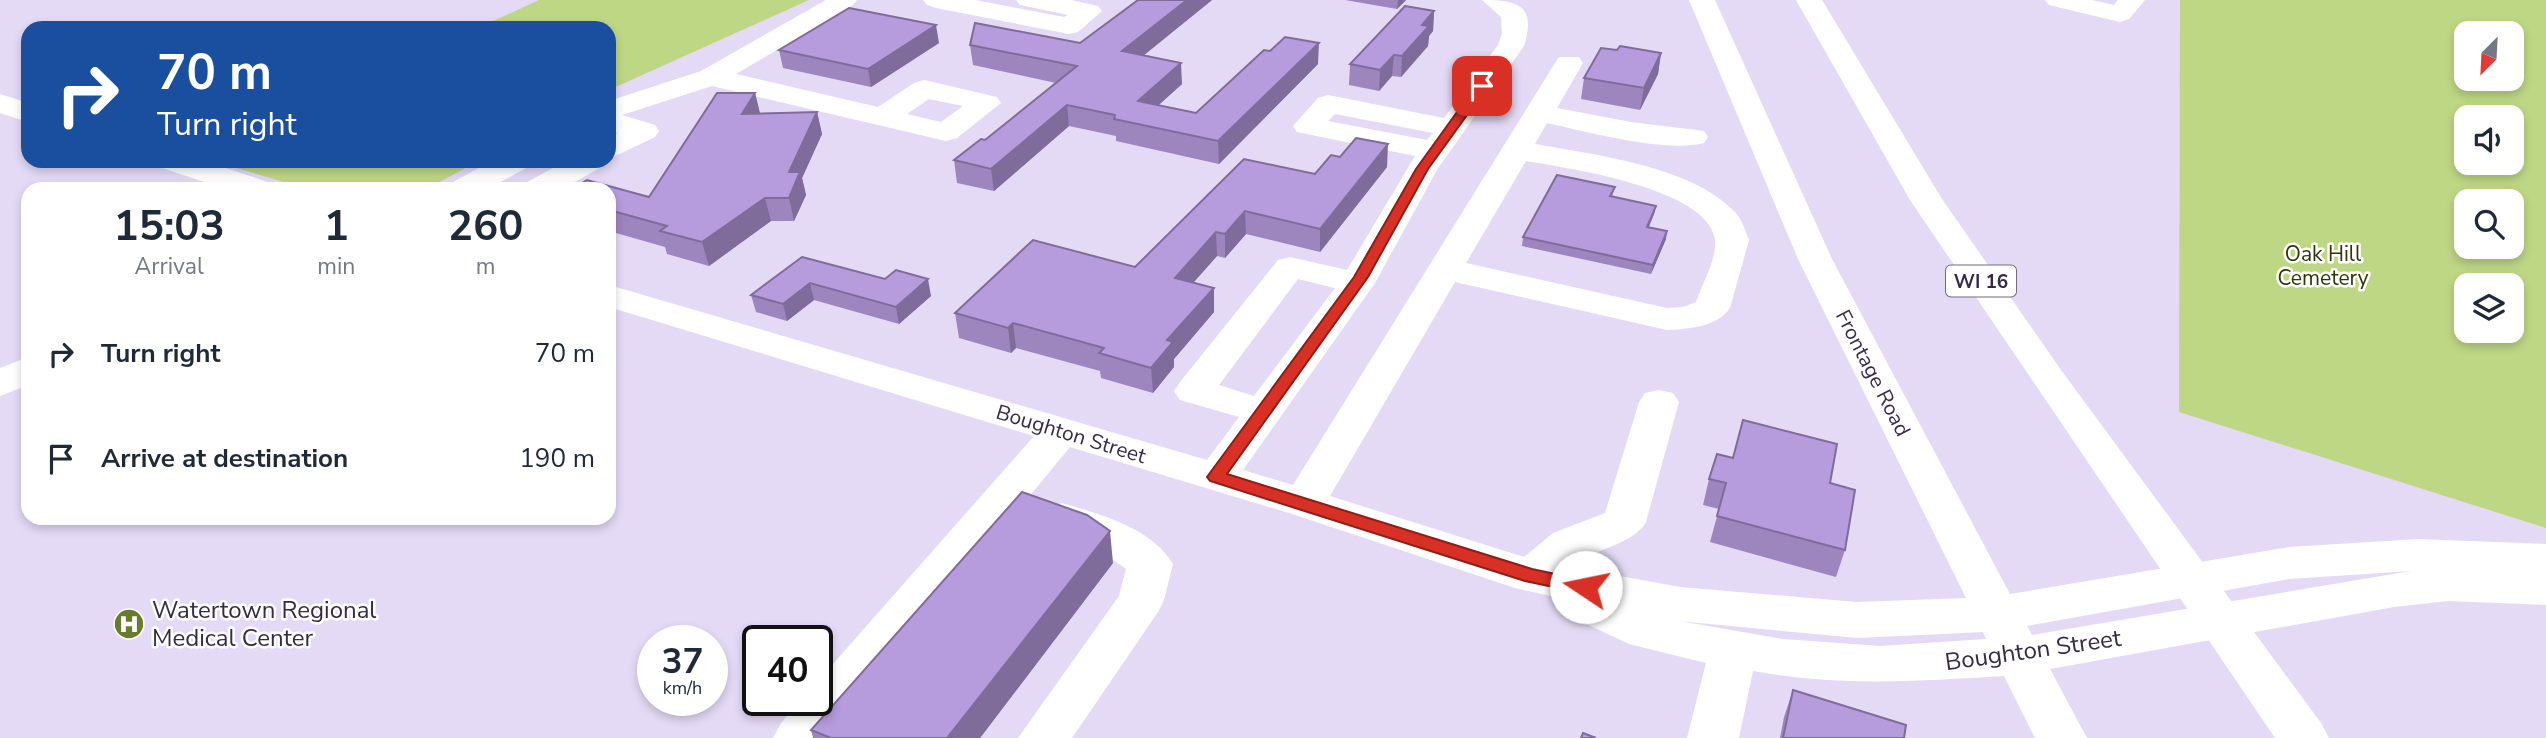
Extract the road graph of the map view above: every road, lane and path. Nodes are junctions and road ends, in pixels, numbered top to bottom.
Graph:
1 (844, 0) edge
2 (936, 0) edge
3 (1029, 0) edge
4 (1495, 0) edge
5 (1702, 0) edge
6 (1809, 0) edge
7 (2058, 0) edge
8 (2132, 0) edge
9 (1010, 6) edge
10 (1569, 63) dead end
11 (711, 77) junction
12 (0, 103) edge
13 (616, 108) edge
14 (21, 110) edge
15 (1539, 113) junction
16 (883, 117) dead end
17 (616, 123) edge
18 (1693, 137) dead end
19 (616, 146) edge
20 (1517, 150) junction
21 (194, 168) edge
22 (502, 168) edge
23 (576, 168) edge
24 (236, 182) edge
25 (477, 182) edge
26 (551, 182) edge
27 (1445, 269) junction
28 (1357, 283) junction
29 (616, 298) edge
30 (21, 373) edge
31 (0, 384) edge
32 (1659, 402) dead end
33 (1264, 411) junction
34 (1060, 431) junction
35 (1216, 477) junction
36 (1003, 498) junction
37 (1304, 503) junction
38 (2546, 560) edge
39 (1531, 576) junction
40 (2546, 588) edge
41 (1995, 614) junction
42 (1733, 650) junction
43 (2017, 656) junction
44 (799, 738) edge
45 (1044, 738) edge
46 (1713, 738) edge
47 (2061, 738) edge
48 (2303, 738) edge

1 - 11 main road
2 - 9 main road
3 - 9 main road
4 - 28 main road
5 - 41 main road, Frontage Road
6 - 48 main road, WI 16
7 - 8 main road
10 - 15 main road
11 - 13 main road
11 - 16 main road
12 - 14 main road
15 - 18 main road
15 - 20 main road
17 - 19 main road
20 - 27 main road
20 - 27 main road
21 - 24 main road
22 - 25 main road
23 - 26 main road
27 - 37 main road
28 - 33 main road
28 - 33 main road
29 - 34 main road, Boughton Street
30 - 31 main road
32 - 39 main road
33 - 35 main road
34 - 35 main road, Boughton Street
34 - 36 main road
35 - 37 main road, Boughton Street
36 - 44 main road
36 - 45 main road
37 - 39 main road, Boughton Street
38 - 41 main road, Boughton Street
39 - 41 main road, Boughton Street
39 - 42 main road, Boughton Street
40 - 43 main road, Boughton Street
41 - 43 main road, Frontage Road
42 - 43 main road, Boughton Street
42 - 46 main road
43 - 47 main road, Frontage Road

